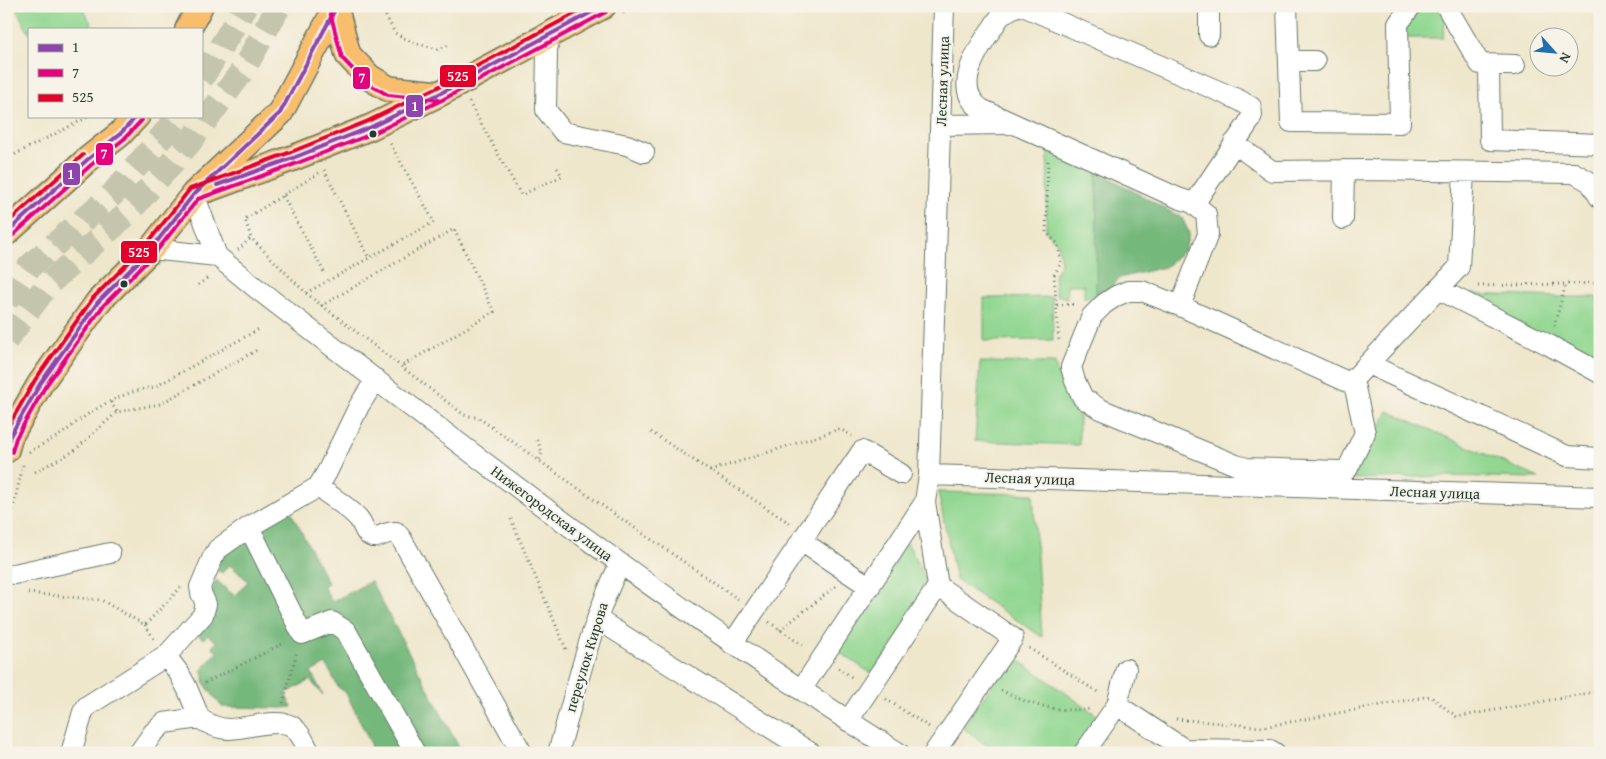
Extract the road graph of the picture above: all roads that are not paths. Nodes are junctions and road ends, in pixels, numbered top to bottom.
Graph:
1 (200, 6) edge
2 (944, 6) edge
3 (1023, 6) edge
4 (1208, 6) edge
5 (1287, 6) edge
6 (1411, 6) edge
7 (1446, 6) edge
8 (336, 7) edge
9 (1003, 9) edge
10 (610, 11) edge
11 (189, 28) edge
12 (551, 34) junction
13 (1209, 35) dead end
14 (1289, 61) junction
15 (1315, 61) dead end
16 (1489, 65) junction
17 (1515, 65) dead end
18 (439, 94) junction
19 (135, 118) edge
20 (1014, 124) junction
21 (940, 125) junction
22 (1234, 143) junction
23 (1600, 144) edge
24 (644, 152) dead end
25 (1344, 170) junction
26 (1464, 172) junction
27 (194, 194) junction
28 (1600, 198) edge
29 (1193, 203) junction
30 (1343, 219) dead end
31 (6, 233) edge
32 (150, 249) junction
33 (217, 256) junction
34 (1446, 294) junction
35 (1180, 306) junction
36 (1368, 364) junction
37 (1600, 373) edge
38 (376, 379) junction
39 (1350, 383) junction
40 (40, 384) junction
41 (6, 417) edge
42 (18, 456) edge
43 (1600, 458) edge
44 (901, 474) dead end
45 (929, 475) junction
46 (1339, 480) junction
47 (318, 487) junction
48 (1600, 497) edge
49 (925, 502) junction
50 (249, 527) junction
51 (803, 537) junction
52 (110, 553) dead end
53 (620, 564) junction
54 (14, 574) dead end
55 (938, 586) junction
56 (870, 587) junction
57 (597, 619) junction
58 (732, 644) junction
59 (166, 656) junction
60 (1126, 669) dead end
61 (801, 690) junction
62 (1117, 705) junction
63 (199, 718) junction
64 (848, 721) junction
65 (939, 745) edge
66 (564, 750) edge
67 (1182, 751) edge
68 (71, 753) edge
69 (139, 753) edge
70 (310, 753) edge
71 (415, 753) edge
72 (522, 753) edge
73 (811, 753) edge
74 (899, 753) edge
75 (1084, 753) edge
76 (1275, 753) edge

1 - 11 main road
2 - 21 street, Лесная улица
3 - 22 street
4 - 13 street
5 - 14 street
6 - 14 street
7 - 16 street
8 - 18 main road
8 - 27 main road
9 - 20 street
10 - 12 main road
12 - 18 main road
12 - 24 street
14 - 15 street
16 - 17 street
16 - 23 street
18 - 27 main road
19 - 31 main road
20 - 21 street
20 - 29 street
21 - 45 street, Лесная улица
22 - 25 street
22 - 29 street
25 - 26 street
25 - 30 street
26 - 28 street
26 - 34 street
27 - 32 main road
27 - 33 street
29 - 35 street
32 - 33 street
32 - 40 main road
33 - 38 street, Нижегородская улица
34 - 36 street
34 - 37 street
35 - 39 street
35 - 46 street
36 - 39 street
36 - 43 street
38 - 47 street
38 - 53 street, Нижегородская улица
39 - 46 street
40 - 41 main road
40 - 42 main road
44 - 51 street
45 - 46 street, Лесная улица
45 - 49 street
46 - 48 street, Лесная улица
47 - 50 street
47 - 72 street
49 - 55 street
49 - 56 street
50 - 59 street
50 - 71 street
51 - 56 street
51 - 58 street
52 - 54 street
53 - 57 street, переулок Кирова
53 - 58 street, Нижегородская улица
55 - 64 street
55 - 65 street
56 - 61 street
57 - 66 street, переулок Кирова
57 - 73 street
58 - 61 street, Нижегородская улица
59 - 63 street
59 - 68 street
60 - 62 street
61 - 64 street, Нижегородская улица
62 - 67 street
62 - 75 street
63 - 69 street
63 - 70 street
64 - 74 street, Нижегородская улица
67 - 76 street

